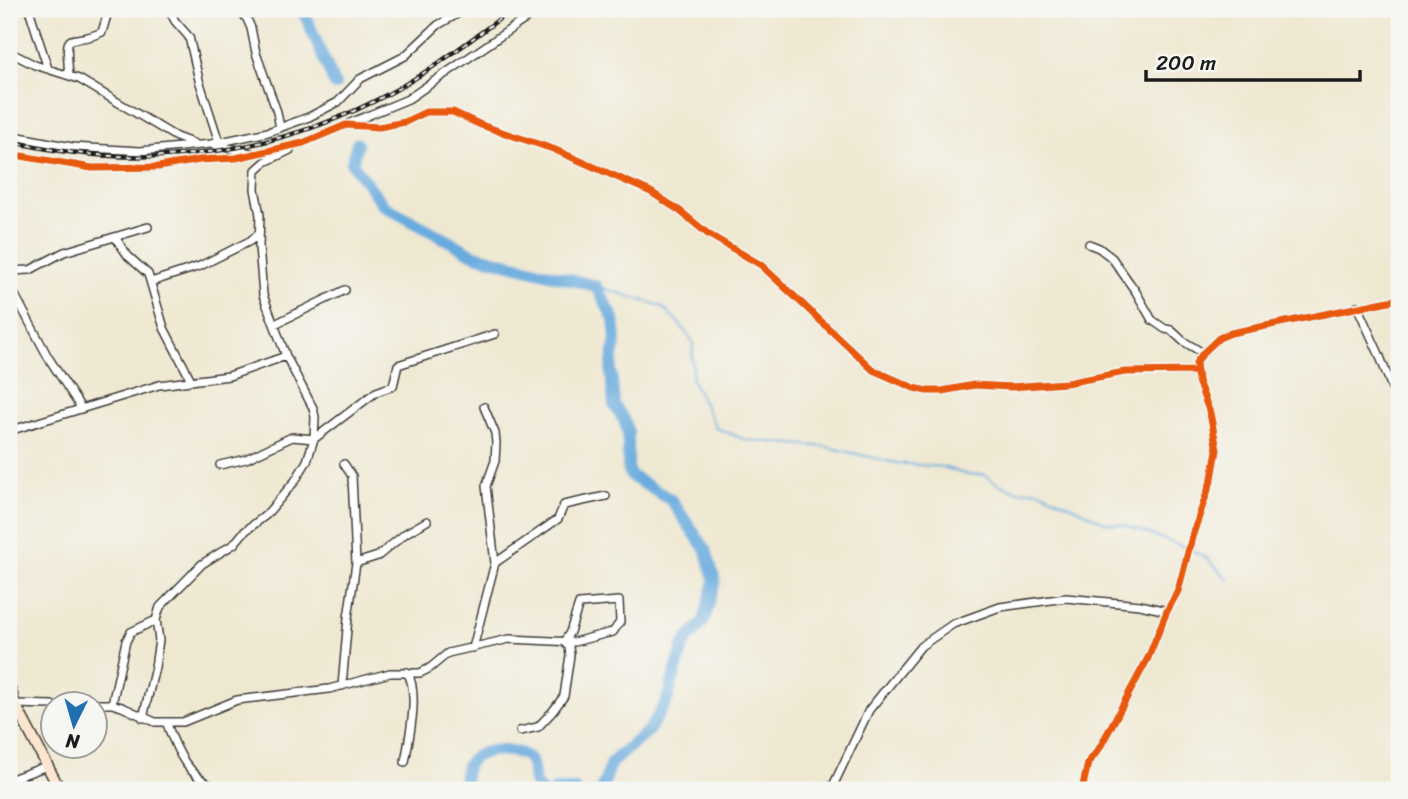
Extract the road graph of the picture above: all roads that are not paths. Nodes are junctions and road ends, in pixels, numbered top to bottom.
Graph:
1 (29, 9) edge
2 (109, 9) edge
3 (169, 9) edge
4 (238, 9) edge
5 (466, 9) edge
6 (540, 9) edge
7 (9, 52) edge
8 (48, 69) junction
9 (69, 75) junction
10 (346, 125) junction
11 (280, 128) junction
12 (9, 135) edge
13 (219, 142) junction
14 (303, 143) junction
15 (211, 144) junction
16 (200, 145) junction
17 (9, 153) edge
18 (256, 154) junction
19 (148, 227) dead end
20 (260, 234) junction
21 (115, 237) junction
22 (1089, 244) dead end
23 (9, 271) edge
24 (151, 282) junction
25 (9, 284) edge
26 (345, 290) dead end
27 (1399, 299) edge
28 (1357, 306) junction
29 (275, 324) junction
30 (495, 334) dead end
31 (1203, 353) junction
32 (286, 356) junction
33 (1195, 371) junction
34 (191, 380) junction
35 (1399, 406) edge
36 (484, 407) dead end
37 (81, 408) junction
38 (9, 431) edge
39 (314, 439) junction
40 (344, 464) dead end
41 (220, 465) dead end
42 (606, 496) dead end
43 (427, 521) dead end
44 (356, 563) junction
45 (495, 563) junction
46 (1167, 611) junction
47 (156, 620) junction
48 (564, 642) junction
49 (473, 648) junction
50 (407, 672) junction
51 (342, 686) junction
52 (9, 688) edge
53 (15, 704) junction
54 (108, 704) edge
55 (112, 704) junction
56 (38, 705) edge
57 (143, 718) junction
58 (9, 720) edge
59 (167, 724) junction
60 (520, 731) dead end
61 (405, 762) dead end
62 (47, 766) junction
63 (9, 780) edge
64 (60, 790) edge
65 (218, 790) edge
66 (831, 790) edge
67 (1082, 790) edge

1 - 8 street
2 - 9 street
3 - 13 street
4 - 11 street
5 - 11 street
6 - 10 street
7 - 8 street
8 - 9 street
9 - 16 street
10 - 14 street
10 - 33 street
11 - 13 street
12 - 16 street
13 - 15 street
14 - 18 street
14 - 20 street
15 - 16 street
15 - 18 street
17 - 18 street
19 - 21 street
20 - 24 street
20 - 29 street
21 - 23 street
21 - 24 street
22 - 31 street
24 - 34 street
25 - 37 street
26 - 29 street
27 - 28 street
28 - 31 street
28 - 35 street
29 - 32 street
30 - 39 street
31 - 33 street
32 - 34 street
32 - 39 street
33 - 46 street
34 - 37 street
36 - 45 street
37 - 38 street
39 - 41 street
39 - 47 street
40 - 44 street
42 - 45 street
43 - 44 street
44 - 51 street
45 - 49 street
46 - 66 street
46 - 67 street
47 - 55 street
47 - 57 street
48 - 48 street
48 - 49 street
48 - 60 street
49 - 50 street
50 - 51 street
50 - 61 street
51 - 59 street
52 - 53 street
53 - 56 street
53 - 58 street
53 - 62 street
54 - 55 street
55 - 57 street
57 - 59 street
59 - 65 street
62 - 63 street
62 - 64 street

